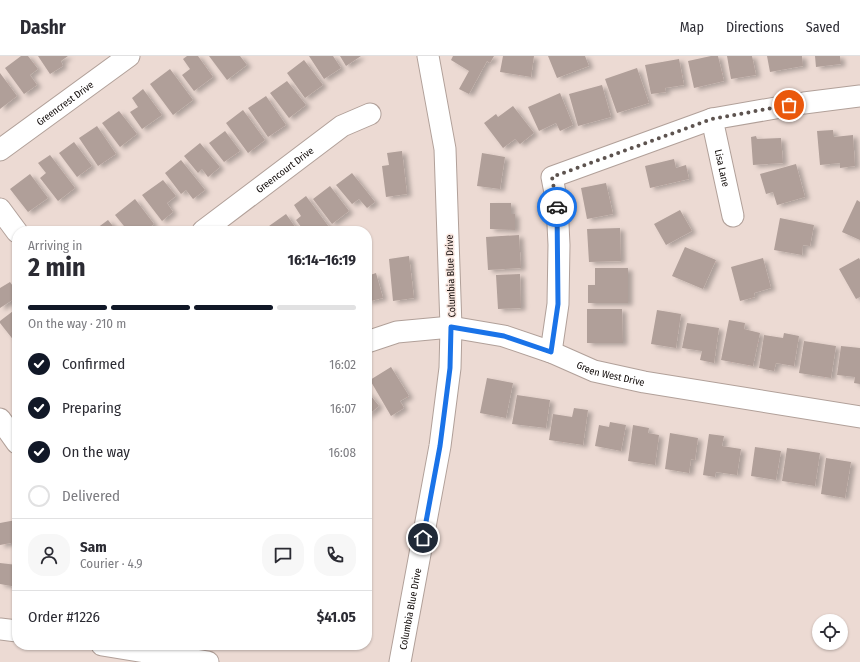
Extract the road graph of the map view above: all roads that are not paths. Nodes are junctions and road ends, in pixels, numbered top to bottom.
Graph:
1 (129, 56) edge
2 (428, 56) edge
3 (860, 96) edge
4 (370, 114) dead end
5 (712, 119) junction
6 (0, 150) edge
7 (0, 209) edge
8 (732, 216) dead end
9 (13, 226) edge
10 (210, 226) edge
11 (451, 327) junction
12 (372, 340) edge
13 (551, 352) junction
14 (860, 417) edge
15 (0, 419) edge
16 (12, 436) edge
17 (0, 629) edge
18 (12, 630) edge
19 (157, 650) edge
20 (206, 662) edge
21 (400, 662) edge

1 - 6 street, Greencrest Drive
2 - 11 street, Columbia Blue Drive
3 - 5 street
4 - 10 street, Greencourt Drive
5 - 8 street, Lisa Lane
5 - 13 street
7 - 9 street
11 - 12 street, Green West Drive
11 - 13 street, Green West Drive
11 - 21 street, Columbia Blue Drive
13 - 14 street, Green West Drive
15 - 16 street
17 - 18 street
19 - 20 street

